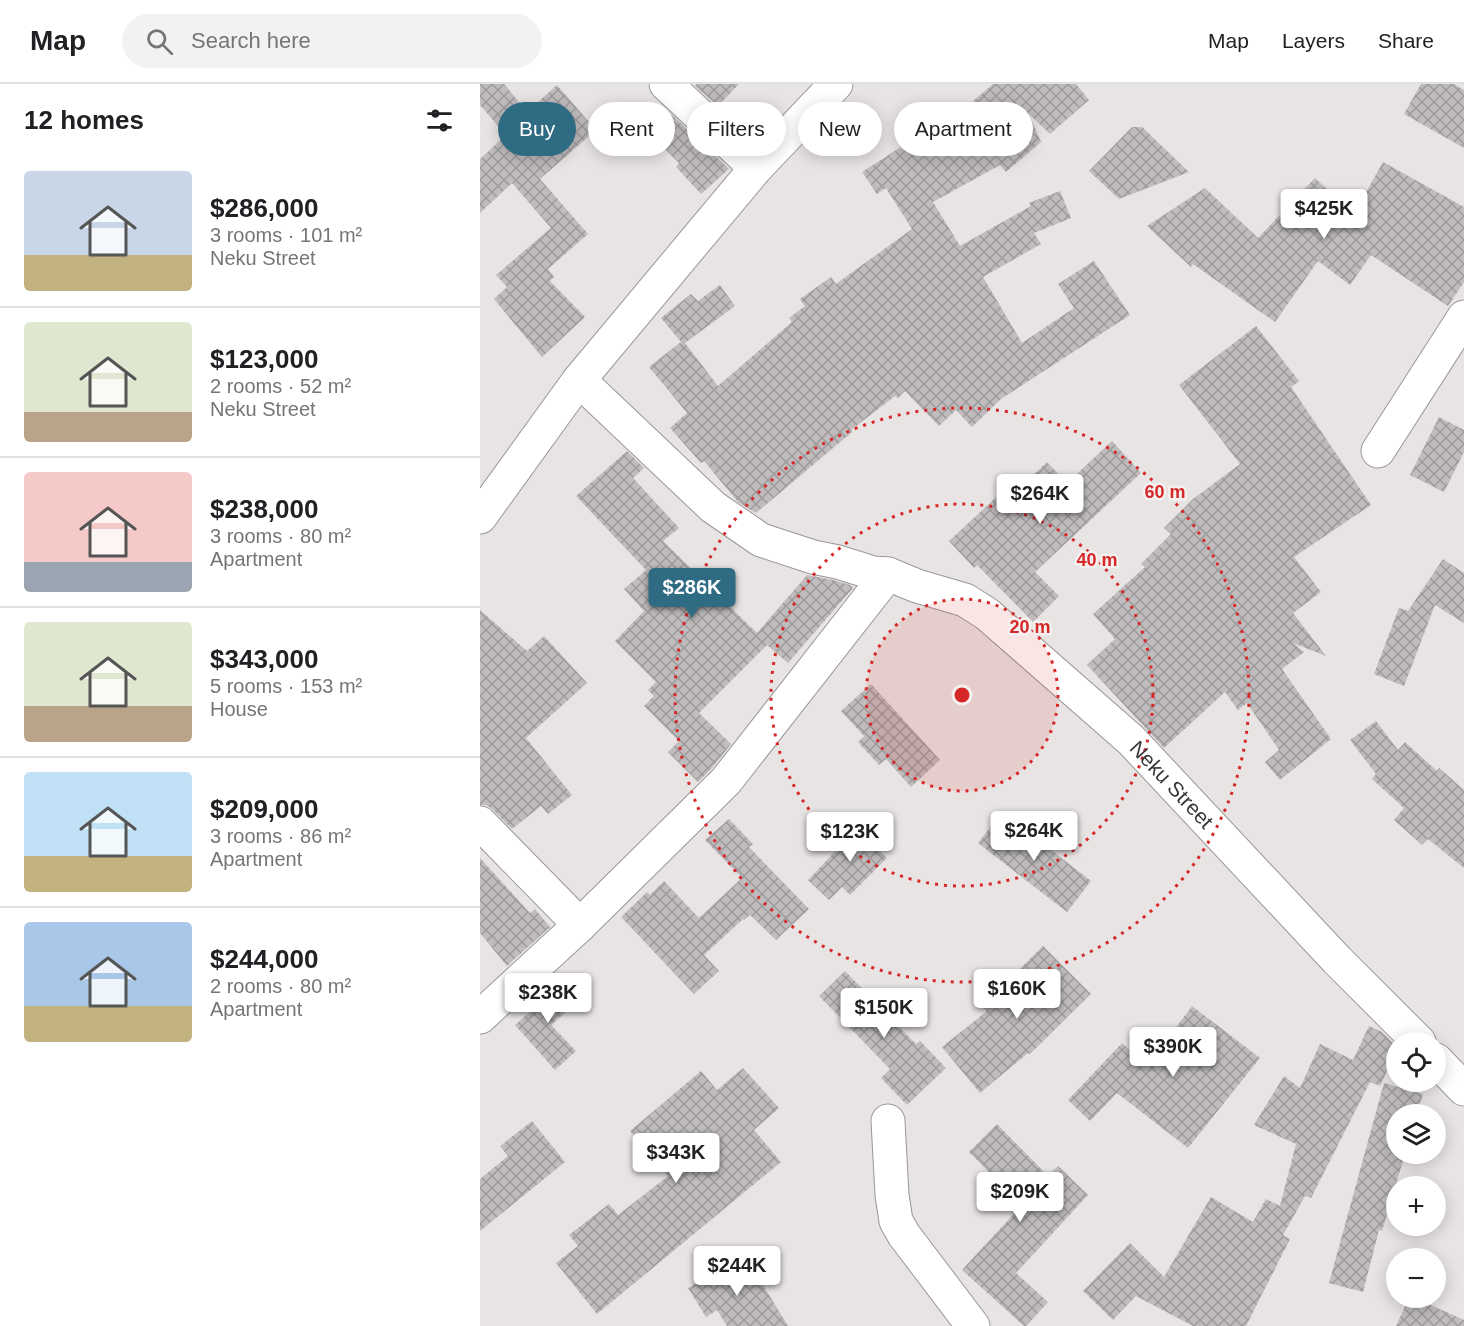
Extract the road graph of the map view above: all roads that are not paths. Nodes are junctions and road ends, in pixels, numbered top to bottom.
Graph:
1 (666, 84) edge
2 (836, 84) edge
3 (756, 168) junction
4 (1464, 317) edge
5 (579, 380) junction
6 (1378, 451) dead end
7 (480, 517) edge
8 (888, 574) junction
9 (480, 823) edge
10 (580, 925) junction
11 (480, 1017) edge
12 (1409, 1032) edge
13 (1446, 1070) edge
14 (1464, 1089) edge
15 (888, 1122) dead end
16 (973, 1326) edge

1 - 3 street
2 - 3 street
3 - 5 street
4 - 6 street
5 - 7 street
5 - 8 street, Neku Street
8 - 10 street
8 - 12 street, Neku Street
9 - 10 street
10 - 11 street
13 - 14 street
15 - 16 street

